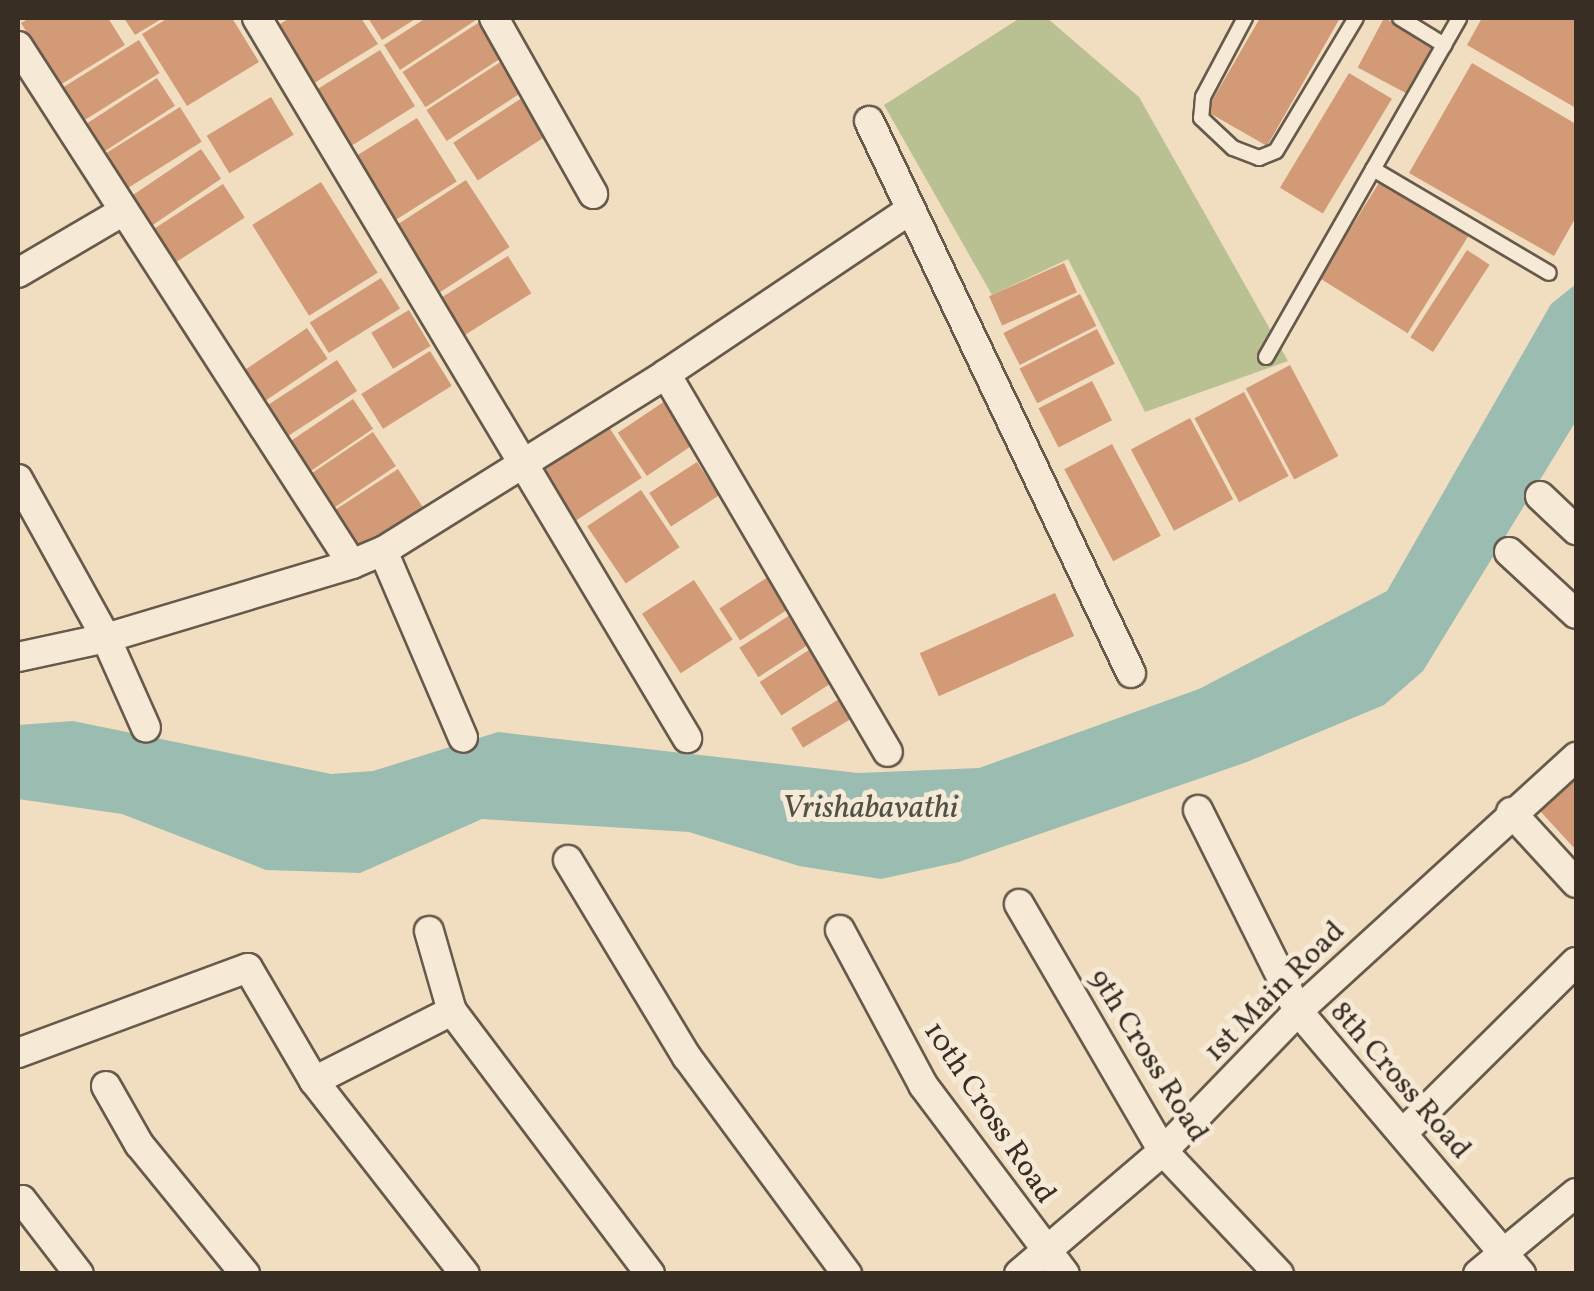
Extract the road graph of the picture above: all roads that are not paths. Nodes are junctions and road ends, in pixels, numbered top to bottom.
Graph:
1 (258, 18) edge
2 (494, 18) edge
3 (1245, 18) edge
4 (1356, 18) edge
5 (1400, 18) edge
6 (1459, 18) edge
7 (1444, 44) junction
8 (18, 46) edge
9 (869, 122) dead end
10 (1373, 168) junction
11 (593, 194) dead end
12 (910, 210) junction
13 (122, 212) junction
14 (18, 273) edge
15 (1549, 273) dead end
16 (1266, 357) dead end
17 (666, 374) junction
18 (522, 461) junction
19 (18, 479) edge
20 (1540, 496) dead end
21 (1576, 530) edge
22 (383, 551) junction
23 (1509, 552) dead end
24 (352, 564) junction
25 (1576, 614) edge
26 (106, 638) junction
27 (18, 657) edge
28 (1131, 673) dead end
29 (146, 728) dead end
30 (463, 738) dead end
31 (687, 738) dead end
32 (888, 752) dead end
33 (1576, 757) edge
34 (1198, 810) dead end
35 (1511, 812) junction
36 (568, 860) dead end
37 (1576, 884) edge
38 (1019, 904) dead end
39 (840, 930) dead end
40 (429, 931) dead end
41 (1576, 962) edge
42 (452, 1011) junction
43 (1298, 1011) junction
44 (18, 1053) edge
45 (314, 1081) junction
46 (106, 1086) dead end
47 (1403, 1133) junction
48 (1163, 1151) junction
49 (1576, 1193) edge
50 (19, 1198) edge
51 (1045, 1250) junction
52 (1512, 1263) edge
53 (79, 1274) edge
54 (246, 1274) edge
55 (465, 1274) edge
56 (650, 1274) edge
57 (847, 1274) edge
58 (1019, 1274) edge
59 (1066, 1274) edge
60 (1279, 1274) edge
61 (1478, 1274) edge

1 - 18 street
2 - 11 street
3 - 4 lane
5 - 7 lane
6 - 7 lane
7 - 10 lane
8 - 13 street
9 - 12 street
10 - 15 lane
10 - 16 lane
12 - 17 street
12 - 28 street
13 - 14 street
13 - 24 street
17 - 18 street
17 - 32 street
18 - 22 street
18 - 31 street
19 - 26 street
20 - 21 street
22 - 24 street
22 - 30 street
23 - 25 street
24 - 26 street
26 - 27 street
26 - 29 street
33 - 35 street, 1st Main Road
34 - 43 street, 8th Cross Road
35 - 37 street
35 - 43 street, 1st Main Road
36 - 57 street
38 - 48 street, 9th Cross Road
39 - 51 street, 10th Cross Road
40 - 42 street
41 - 47 street
42 - 45 street
42 - 56 street
43 - 47 street, 8th Cross Road
43 - 48 street, 1st Main Road
44 - 45 street
45 - 55 street
46 - 54 street
47 - 52 street, 8th Cross Road
48 - 51 street, 1st Main Road
48 - 60 street, 9th Cross Road
49 - 52 street
50 - 53 street
51 - 58 street, 1st Main Road
51 - 59 street, 10th Cross Road
52 - 61 street

